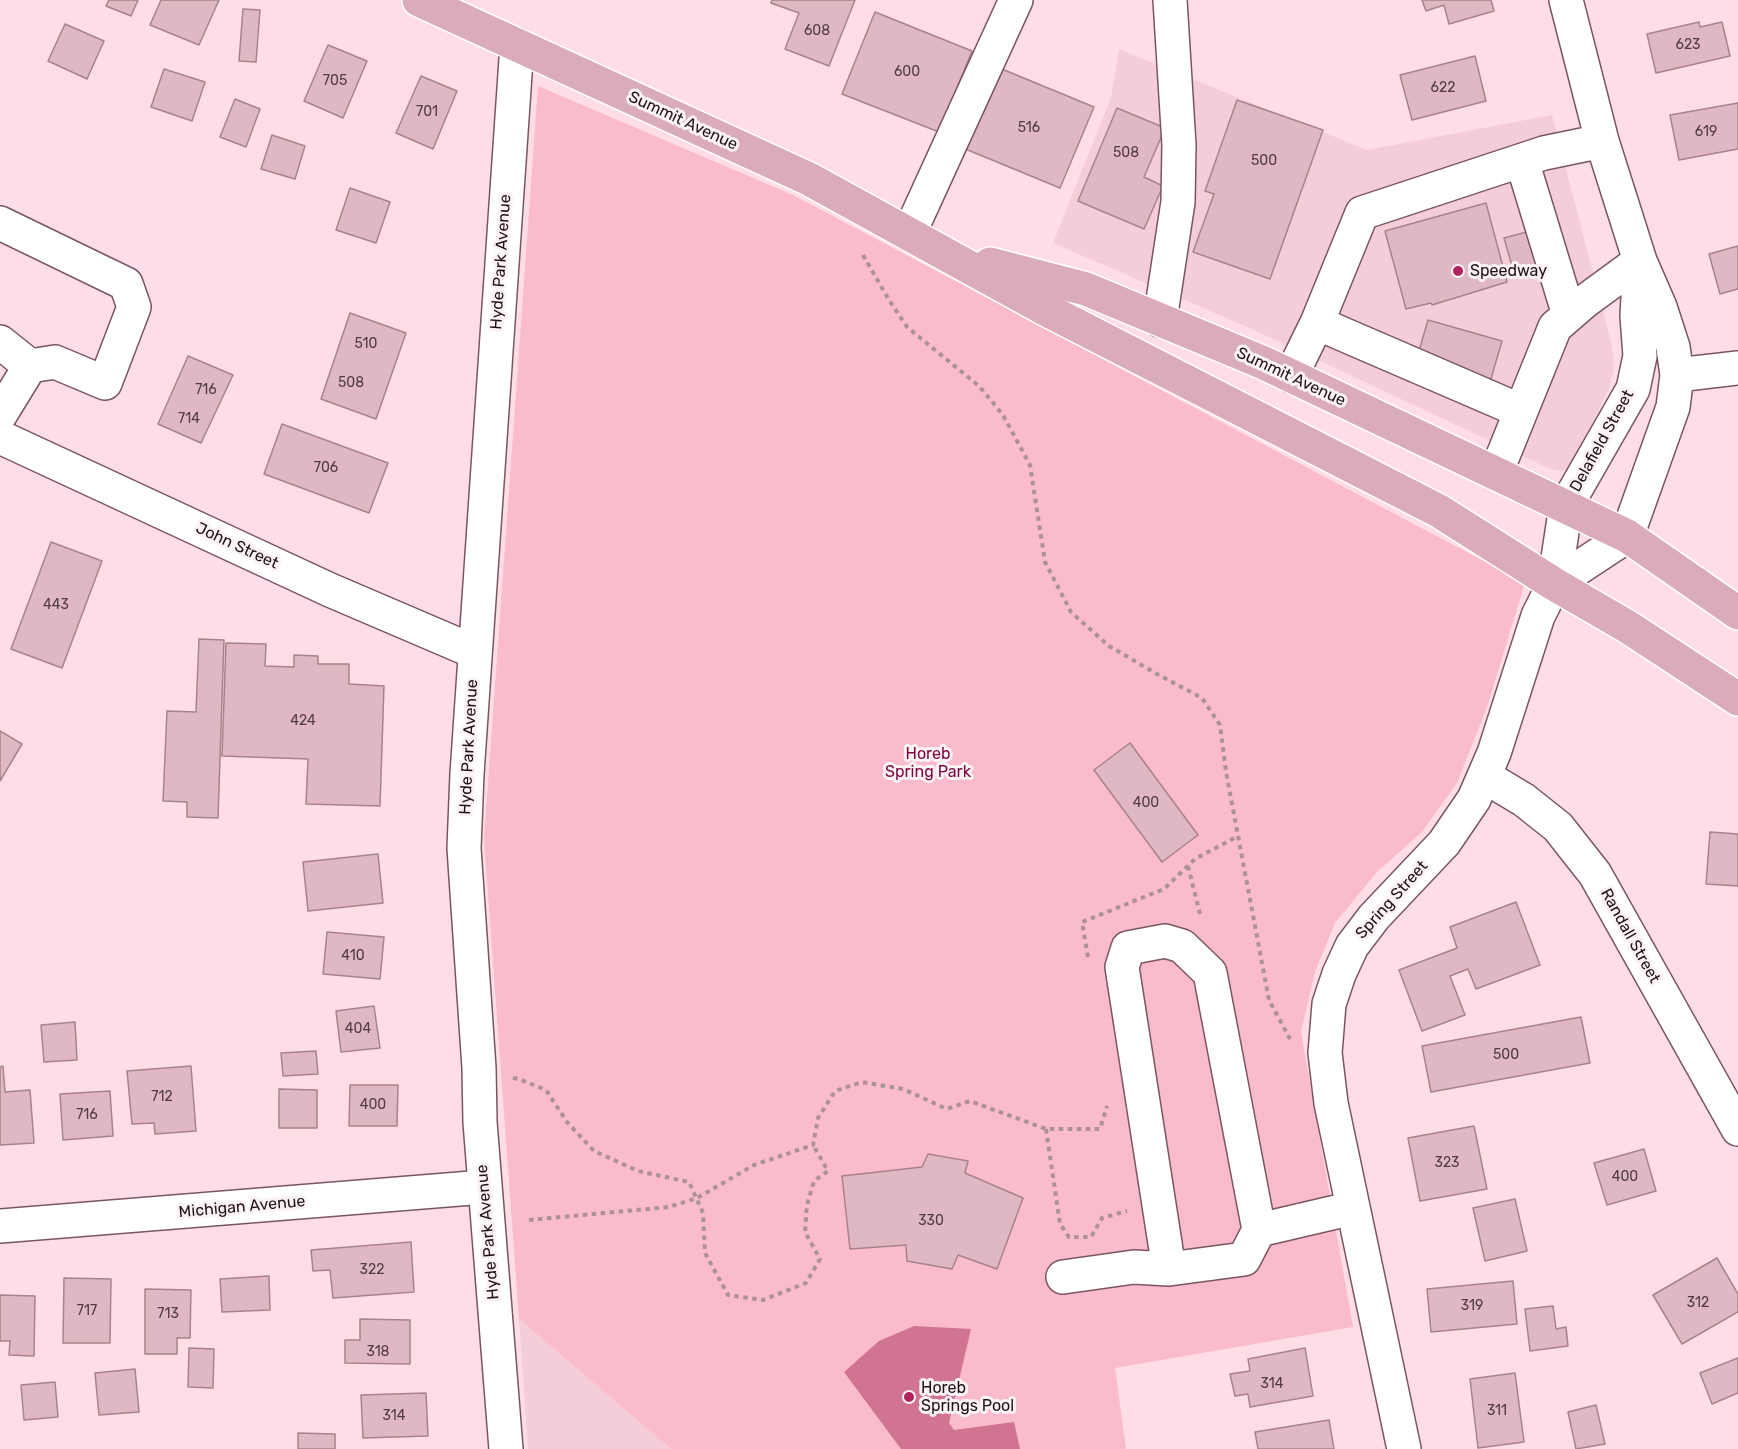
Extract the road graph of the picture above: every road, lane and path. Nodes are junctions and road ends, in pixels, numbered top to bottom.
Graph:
1 (419, 0) edge
2 (1016, 0) edge
3 (1170, 0) edge
4 (1566, 0) edge
5 (517, 45) junction
6 (1602, 141) junction
7 (1522, 161) junction
8 (0, 224) edge
9 (909, 234) junction
10 (942, 251) junction
11 (863, 255) dead end
12 (1640, 261) junction
13 (1569, 315) junction
14 (1160, 320) junction
15 (1317, 323) junction
16 (0, 342) edge
17 (30, 366) junction
18 (1738, 368) edge
19 (1677, 375) junction
20 (1291, 376) junction
21 (1521, 411) junction
22 (2, 438) edge
23 (1496, 473) junction
24 (1566, 506) junction
25 (1627, 536) junction
26 (1554, 584) junction
27 (1738, 613) edge
28 (475, 652) junction
29 (1738, 699) edge
30 (1484, 776) junction
31 (1238, 836) junction
32 (1090, 967) dead end
33 (1290, 1039) dead end
34 (519, 1079) dead end
35 (1109, 1099) dead end
36 (1046, 1129) junction
37 (1738, 1129) edge
38 (813, 1145) junction
39 (484, 1187) junction
40 (697, 1198) junction
41 (1159, 1204) junction
42 (1353, 1208) junction
43 (529, 1220) dead end
44 (0, 1226) edge
45 (1259, 1230) junction
46 (1169, 1269) junction
47 (1063, 1277) dead end
48 (506, 1449) edge
49 (1404, 1449) edge

1 - 5 main road, Summit Avenue
2 - 9 street
3 - 14 street
4 - 6 street, Delafield Street
5 - 9 main road, Summit Avenue
5 - 28 street, Hyde Park Avenue
6 - 7 street
6 - 12 street, Delafield Street
7 - 13 street
7 - 15 street
8 - 17 street
9 - 10 main road, Summit Avenue
10 - 14 main road, Summit Avenue
10 - 26 main road, Summit Avenue
11 - 31 path
12 - 13 street
12 - 19 street, Delafield Street
12 - 24 street, Delafield Street
13 - 21 street
14 - 20 main road, Summit Avenue
15 - 20 street
15 - 21 street
16 - 17 street
17 - 22 street
18 - 19 street
19 - 25 street, Delafield Street
20 - 23 main road, Summit Avenue
21 - 23 street
22 - 28 street, John Street
23 - 24 main road, Summit Avenue
24 - 25 main road, Summit Avenue
24 - 26 street, Delafield Street
25 - 26 street
25 - 27 main road
26 - 29 main road
26 - 30 street, Spring Street
28 - 39 street, Hyde Park Avenue
30 - 37 street, Randall Street
30 - 42 street, Spring Street
31 - 32 path
31 - 33 path
34 - 40 path
35 - 36 path
36 - 38 path
36 - 41 path
38 - 40 path
38 - 40 path
39 - 44 street, Michigan Avenue
39 - 48 street, Hyde Park Avenue
40 - 43 path
41 - 45 street
41 - 46 street
42 - 45 street
42 - 49 street, Spring Street
45 - 46 street
46 - 47 street

